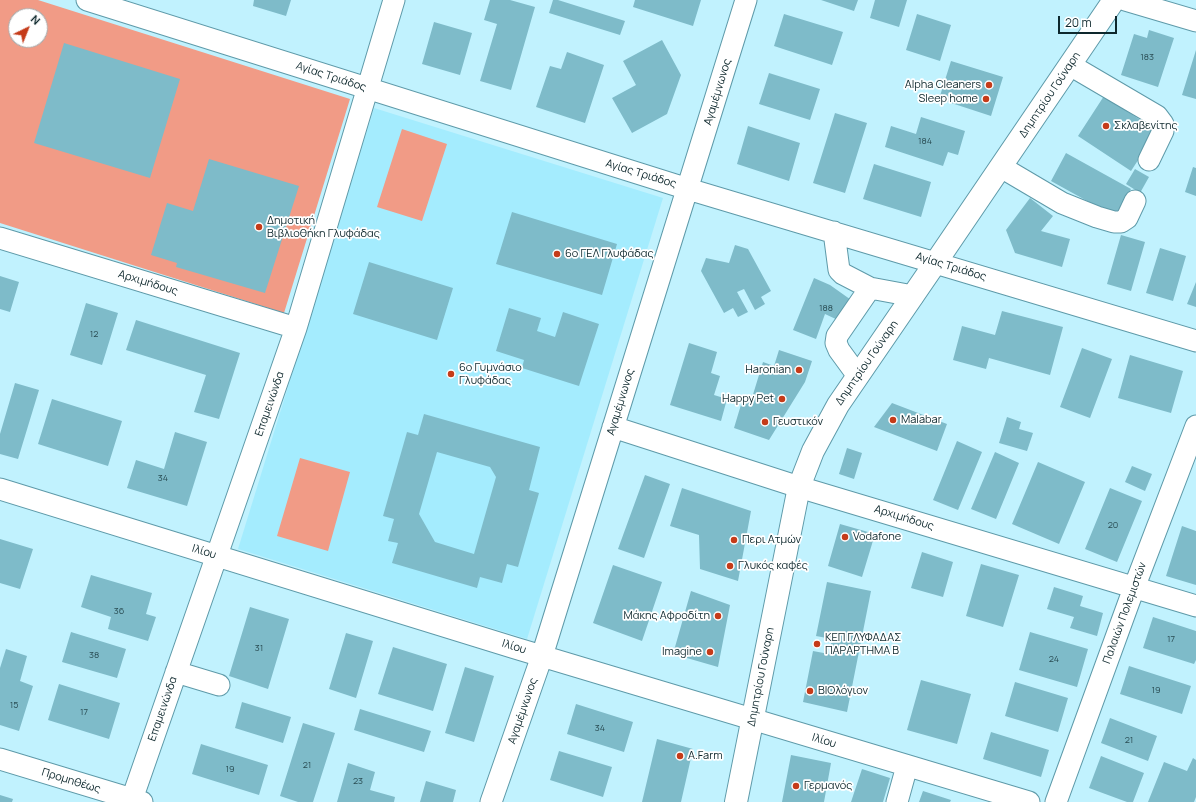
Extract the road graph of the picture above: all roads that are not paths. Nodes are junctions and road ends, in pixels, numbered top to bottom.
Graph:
1 (87, 0) edge
2 (394, 0) edge
3 (746, 0) edge
4 (1114, 0) edge
5 (1125, 0) edge
6 (1196, 21) edge
7 (1070, 65) junction
8 (368, 89) junction
9 (1149, 160) dead end
10 (1001, 167) junction
11 (688, 189) junction
12 (1135, 200) dead end
13 (834, 232) junction
14 (0, 238) edge
15 (936, 262) junction
16 (870, 288) junction
17 (913, 296) junction
18 (296, 328) junction
19 (1196, 341) edge
20 (858, 376) junction
21 (1196, 426) edge
22 (614, 427) junction
23 (799, 487) junction
24 (0, 488) edge
25 (218, 556) junction
26 (1134, 588) junction
27 (1196, 606) edge
28 (542, 656) junction
29 (176, 672) junction
30 (219, 685) dead end
31 (752, 719) junction
32 (0, 759) edge
33 (907, 766) junction
34 (135, 801) edge
35 (491, 802) edge
36 (736, 802) edge
37 (896, 802) edge
38 (1029, 802) edge
39 (1056, 802) edge

1 - 8 street, Αγίας Τριάδος
2 - 8 street, Επαμεινώνδα
3 - 11 street, Αγαμέμνωνος
4 - 7 main road, Δημητρίου Γούναρη
5 - 6 street
7 - 9 street
7 - 10 main road, Δημητρίου Γούναρη
8 - 11 street, Αγίας Τριάδος
8 - 18 street, Επαμεινώνδα
10 - 12 street
10 - 15 main road, Δημητρίου Γούναρη
11 - 13 street, Αγίας Τριάδος
11 - 22 street, Αγαμέμνωνος
13 - 15 street, Αγίας Τριάδος
13 - 16 street
14 - 18 street, Αρχιμήδους
15 - 17 main road, Δημητρίου Γούναρη
15 - 19 street, Αγίας Τριάδος
16 - 17 street
16 - 20 street
17 - 20 main road, Δημητρίου Γούναρη
18 - 25 street, Επαμεινώνδα
20 - 23 main road, Δημητρίου Γούναρη
21 - 26 street, Παλαιών Πολεμιστών
22 - 23 street, Αρχιμήδους
22 - 28 street, Αγαμέμνωνος
23 - 26 street, Αρχιμήδους
23 - 31 main road, Δημητρίου Γούναρη
24 - 25 street, Ιλίου
25 - 28 street, Ιλίου
25 - 29 street, Επαμεινώνδα
26 - 27 street, Αρχιμήδους
26 - 39 street, Παλαιών Πολεμιστών
28 - 31 street, Ιλίου
28 - 35 street, Αγαμέμνωνος
29 - 30 street
29 - 34 street, Επαμεινώνδα
31 - 33 street, Ιλίου
31 - 36 main road, Δημητρίου Γούναρη
32 - 34 street, Προμηθέως
33 - 37 street
33 - 38 street, Ιλίου

